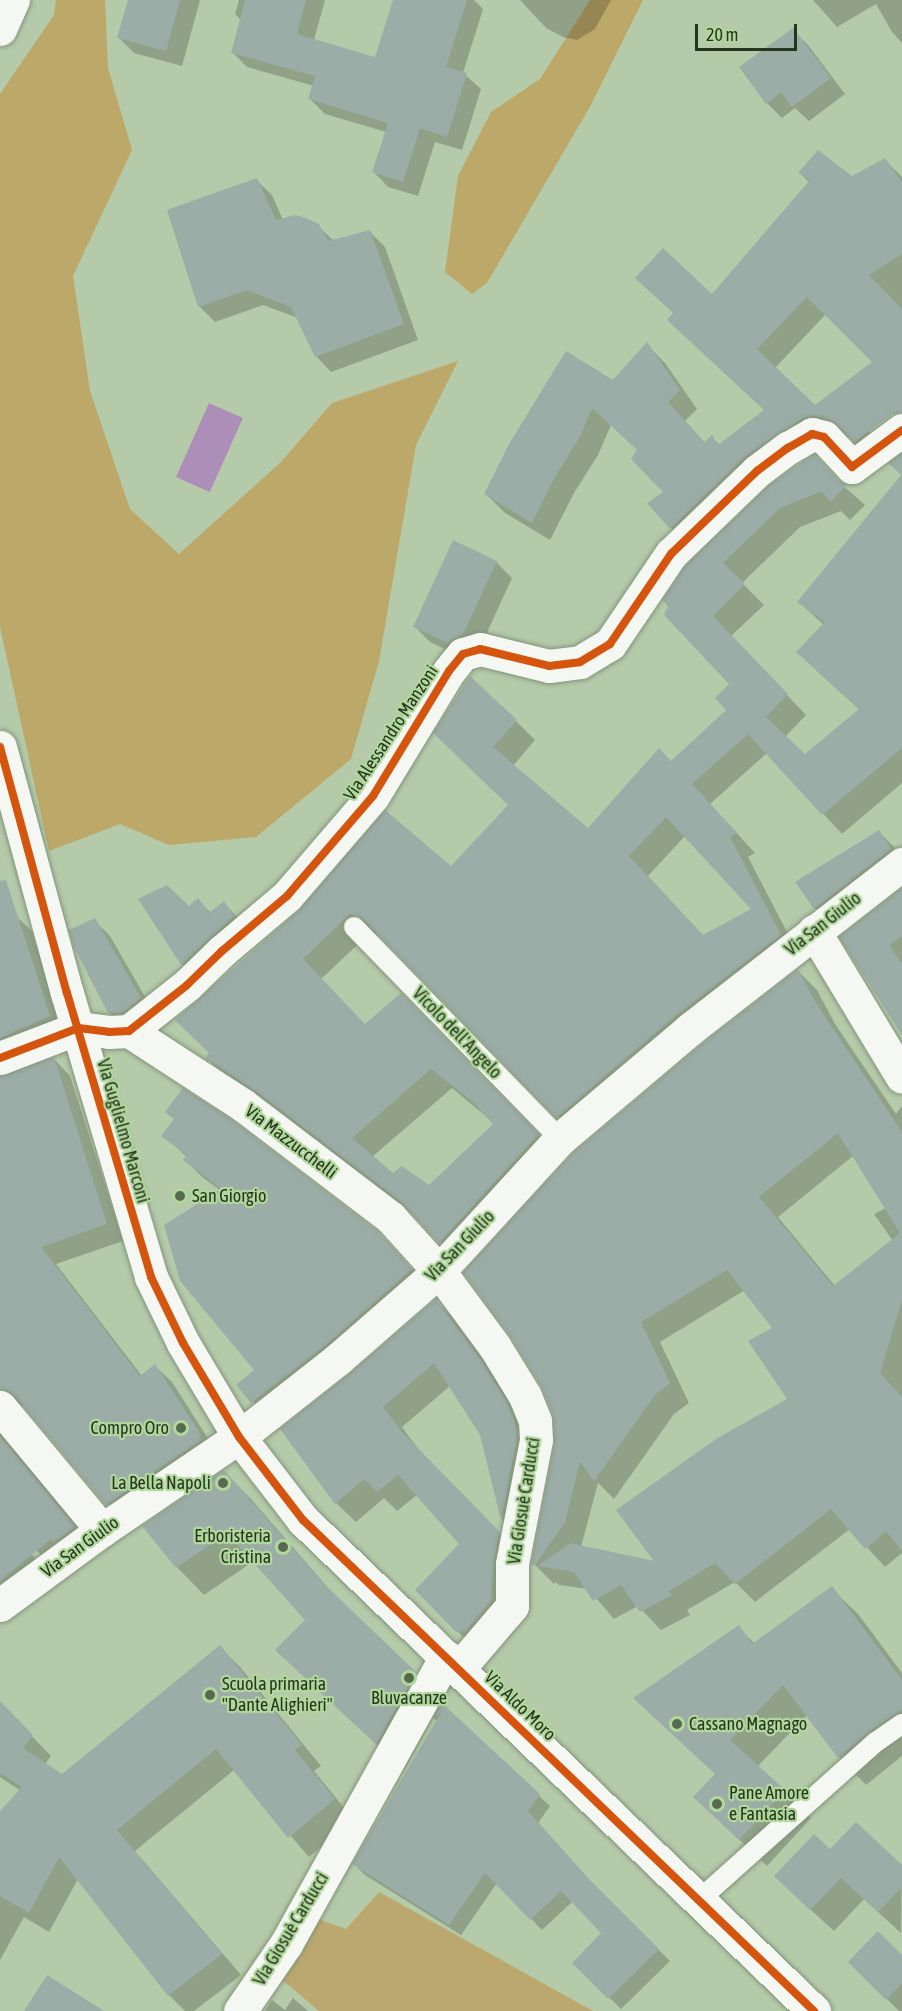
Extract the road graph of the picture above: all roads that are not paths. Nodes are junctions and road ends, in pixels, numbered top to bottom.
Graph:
1 (13, 0) edge
2 (0, 29) edge
3 (902, 430) edge
4 (0, 747) edge
5 (902, 864) edge
6 (354, 927) dead end
7 (814, 931) junction
8 (78, 1028) junction
9 (129, 1031) junction
10 (0, 1058) edge
11 (902, 1077) edge
12 (560, 1139) junction
13 (439, 1271) junction
14 (0, 1407) edge
15 (239, 1437) junction
16 (102, 1530) junction
17 (0, 1605) edge
18 (452, 1663) junction
19 (902, 1724) edge
20 (699, 1900) junction
21 (795, 2000) edge
22 (240, 2011) edge
23 (814, 2011) edge

1 - 2 street
3 - 9 street, Via Alessandro Manzoni
4 - 8 street, Via Guglielmo Marconi
5 - 7 street, Via San Giulio
6 - 12 lane, Vicolo dell'Angelo
7 - 11 street
7 - 12 street, Via San Giulio
8 - 9 street
8 - 10 street
8 - 15 street, Via Guglielmo Marconi
9 - 13 street, Via Mazzucchelli
12 - 13 street, Via San Giulio
13 - 15 street, Via San Giulio
13 - 18 street, Via Giosuè Carducci
14 - 16 street
15 - 16 street, Via San Giulio
15 - 18 street, Via Aldo Moro
16 - 17 street, Via San Giulio
18 - 20 street, Via Aldo Moro
18 - 22 street, Via Giosuè Carducci
19 - 20 lane
20 - 21 street, Via Aldo Moro
21 - 23 street, Via Aldo Moro

